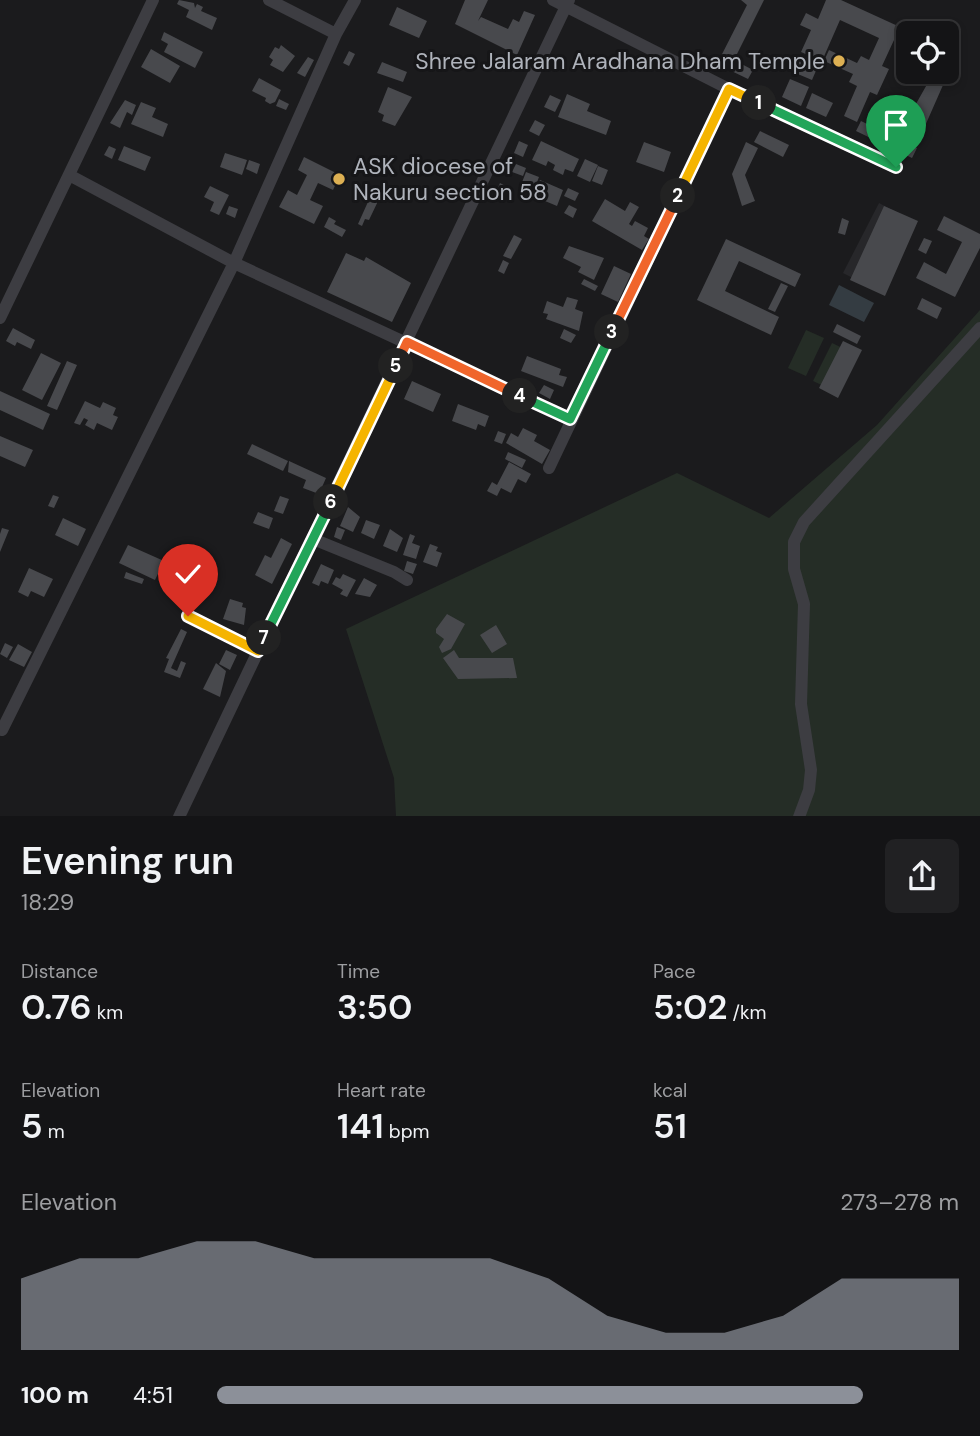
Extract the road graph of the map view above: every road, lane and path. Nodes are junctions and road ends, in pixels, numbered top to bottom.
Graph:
1 (153, 0) edge
2 (269, 0) edge
3 (355, 0) edge
4 (553, 0) edge
5 (568, 3) edge
6 (337, 34) junction
7 (729, 89) junction
8 (896, 167) dead end
9 (71, 176) junction
10 (233, 263) junction
11 (0, 318) edge
12 (980, 328) edge
13 (407, 342) junction
14 (570, 419) junction
15 (549, 468) dead end
16 (313, 539) junction
17 (407, 580) dead end
18 (188, 616) dead end
19 (258, 651) junction
20 (2, 730) dead end
21 (179, 816) edge
22 (799, 816) edge

1 - 9 street
2 - 6 street
3 - 6 street
4 - 5 street
5 - 7 street
5 - 13 street
6 - 10 street
7 - 8 street
7 - 14 street
9 - 10 street
9 - 11 street
10 - 13 street
10 - 20 street
12 - 22 street
13 - 14 street
13 - 16 street
14 - 15 street
16 - 17 street
16 - 19 street
18 - 19 street
19 - 21 street

